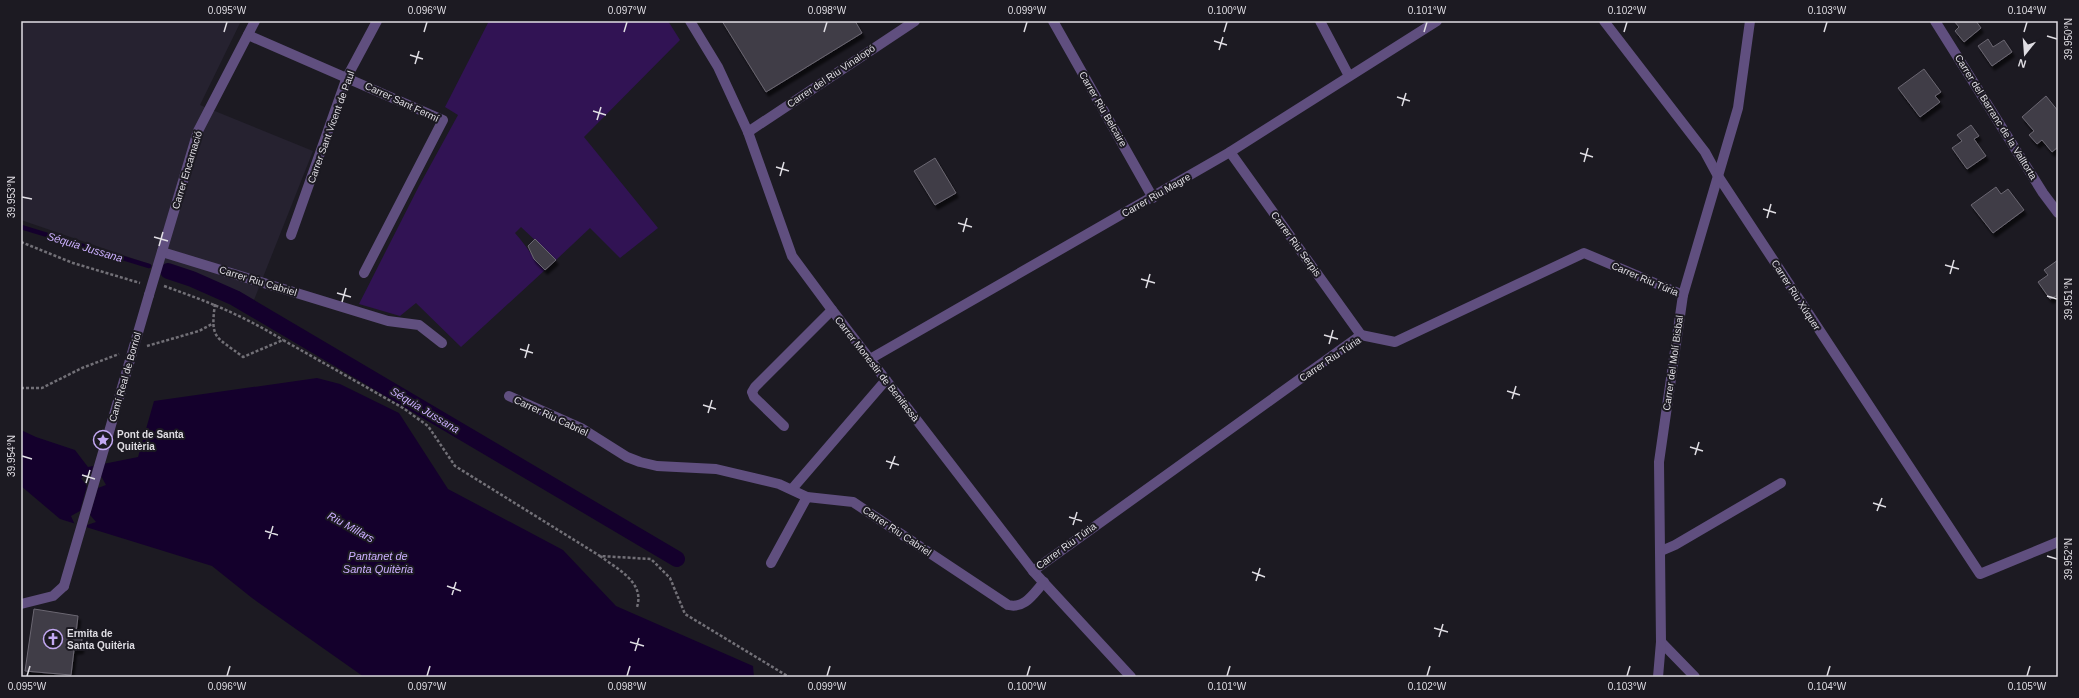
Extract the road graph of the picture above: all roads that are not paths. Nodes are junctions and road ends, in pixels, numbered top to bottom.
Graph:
1 (256, 21) edge
2 (377, 21) edge
3 (690, 21) edge
4 (914, 21) edge
5 (1052, 21) edge
6 (1320, 21) edge
7 (1436, 21) edge
8 (1604, 21) edge
9 (1750, 21) edge
10 (1935, 21) edge
11 (248, 34) junction
12 (1349, 76) junction
13 (347, 77) junction
14 (748, 132) junction
15 (1230, 152) junction
16 (1718, 176) junction
17 (1153, 198) junction
18 (2058, 213) edge
19 (291, 235) dead end
20 (162, 252) junction
21 (364, 273) dead end
22 (153, 282) joint
23 (1683, 295) junction
24 (832, 310) junction
25 (1361, 335) junction
26 (442, 343) dead end
27 (870, 359) junction
28 (886, 380) junction
29 (509, 396) dead end
30 (784, 426) dead end
31 (1781, 483) dead end
32 (792, 489) junction
33 (807, 497) junction
34 (2058, 542) edge
35 (1661, 551) junction
36 (771, 563) dead end
37 (1033, 570) junction
38 (1044, 582) junction
39 (21, 604) edge
40 (1661, 642) junction
41 (1131, 677) edge
42 (1658, 677) edge
43 (1695, 677) edge

1 - 11 street, Carrer Encarnació
2 - 13 street, Carrer Sant Vicent de Paul
3 - 14 street, Carrer Monestir de Benifassà
4 - 14 street, Carrer del Riu Vinalopó
5 - 17 street, Carrer Riu Belcaire
6 - 12 street
7 - 12 street, Carrer Riu Magre
8 - 16 street, Carrer Riu Xúquer
9 - 16 street, Carrer del Molí Bisbal
10 - 18 street, Carrer del Barranc de la Valltorta
11 - 13 street, Carrer Sant Fermí
11 - 20 street, Carrer Encarnació
12 - 15 street, Carrer Riu Magre
13 - 19 street, Carrer Sant Vicent de Paul
13 - 21 street, Carrer Sant Fermí
14 - 24 street, Carrer Monestir de Benifassà
15 - 17 street, Carrer Riu Magre
15 - 25 street, Carrer Riu Serpis
16 - 23 street, Carrer del Molí Bisbal
16 - 34 street, Carrer Riu Xúquer
17 - 27 street, Carrer Riu Magre
20 - 22 street, Carrer Encarnació
20 - 26 street, Carrer Riu Cabriel
22 - 39 street, Camí Real de Borriol, bridge
23 - 25 street, Carrer Riu Túria
23 - 35 street, Carrer del Molí Bisbal
24 - 27 street, Carrer Monestir de Benifassà
24 - 30 street
25 - 37 street, Carrer Riu Túria
27 - 28 street, Carrer Monestir de Benifassà
28 - 32 street
28 - 37 street, Carrer Monestir de Benifassà
29 - 32 street, Carrer Riu Cabriel
31 - 35 street
32 - 33 street, Carrer Riu Cabriel
33 - 36 street
33 - 38 street, Carrer Riu Cabriel
35 - 40 street, Carrer del Molí Bisbal
37 - 38 street, Carrer Monestir de Benifassà
38 - 41 street, Carrer Monestir de Benifassà
40 - 42 street, Carrer del Molí Bisbal
40 - 43 street

